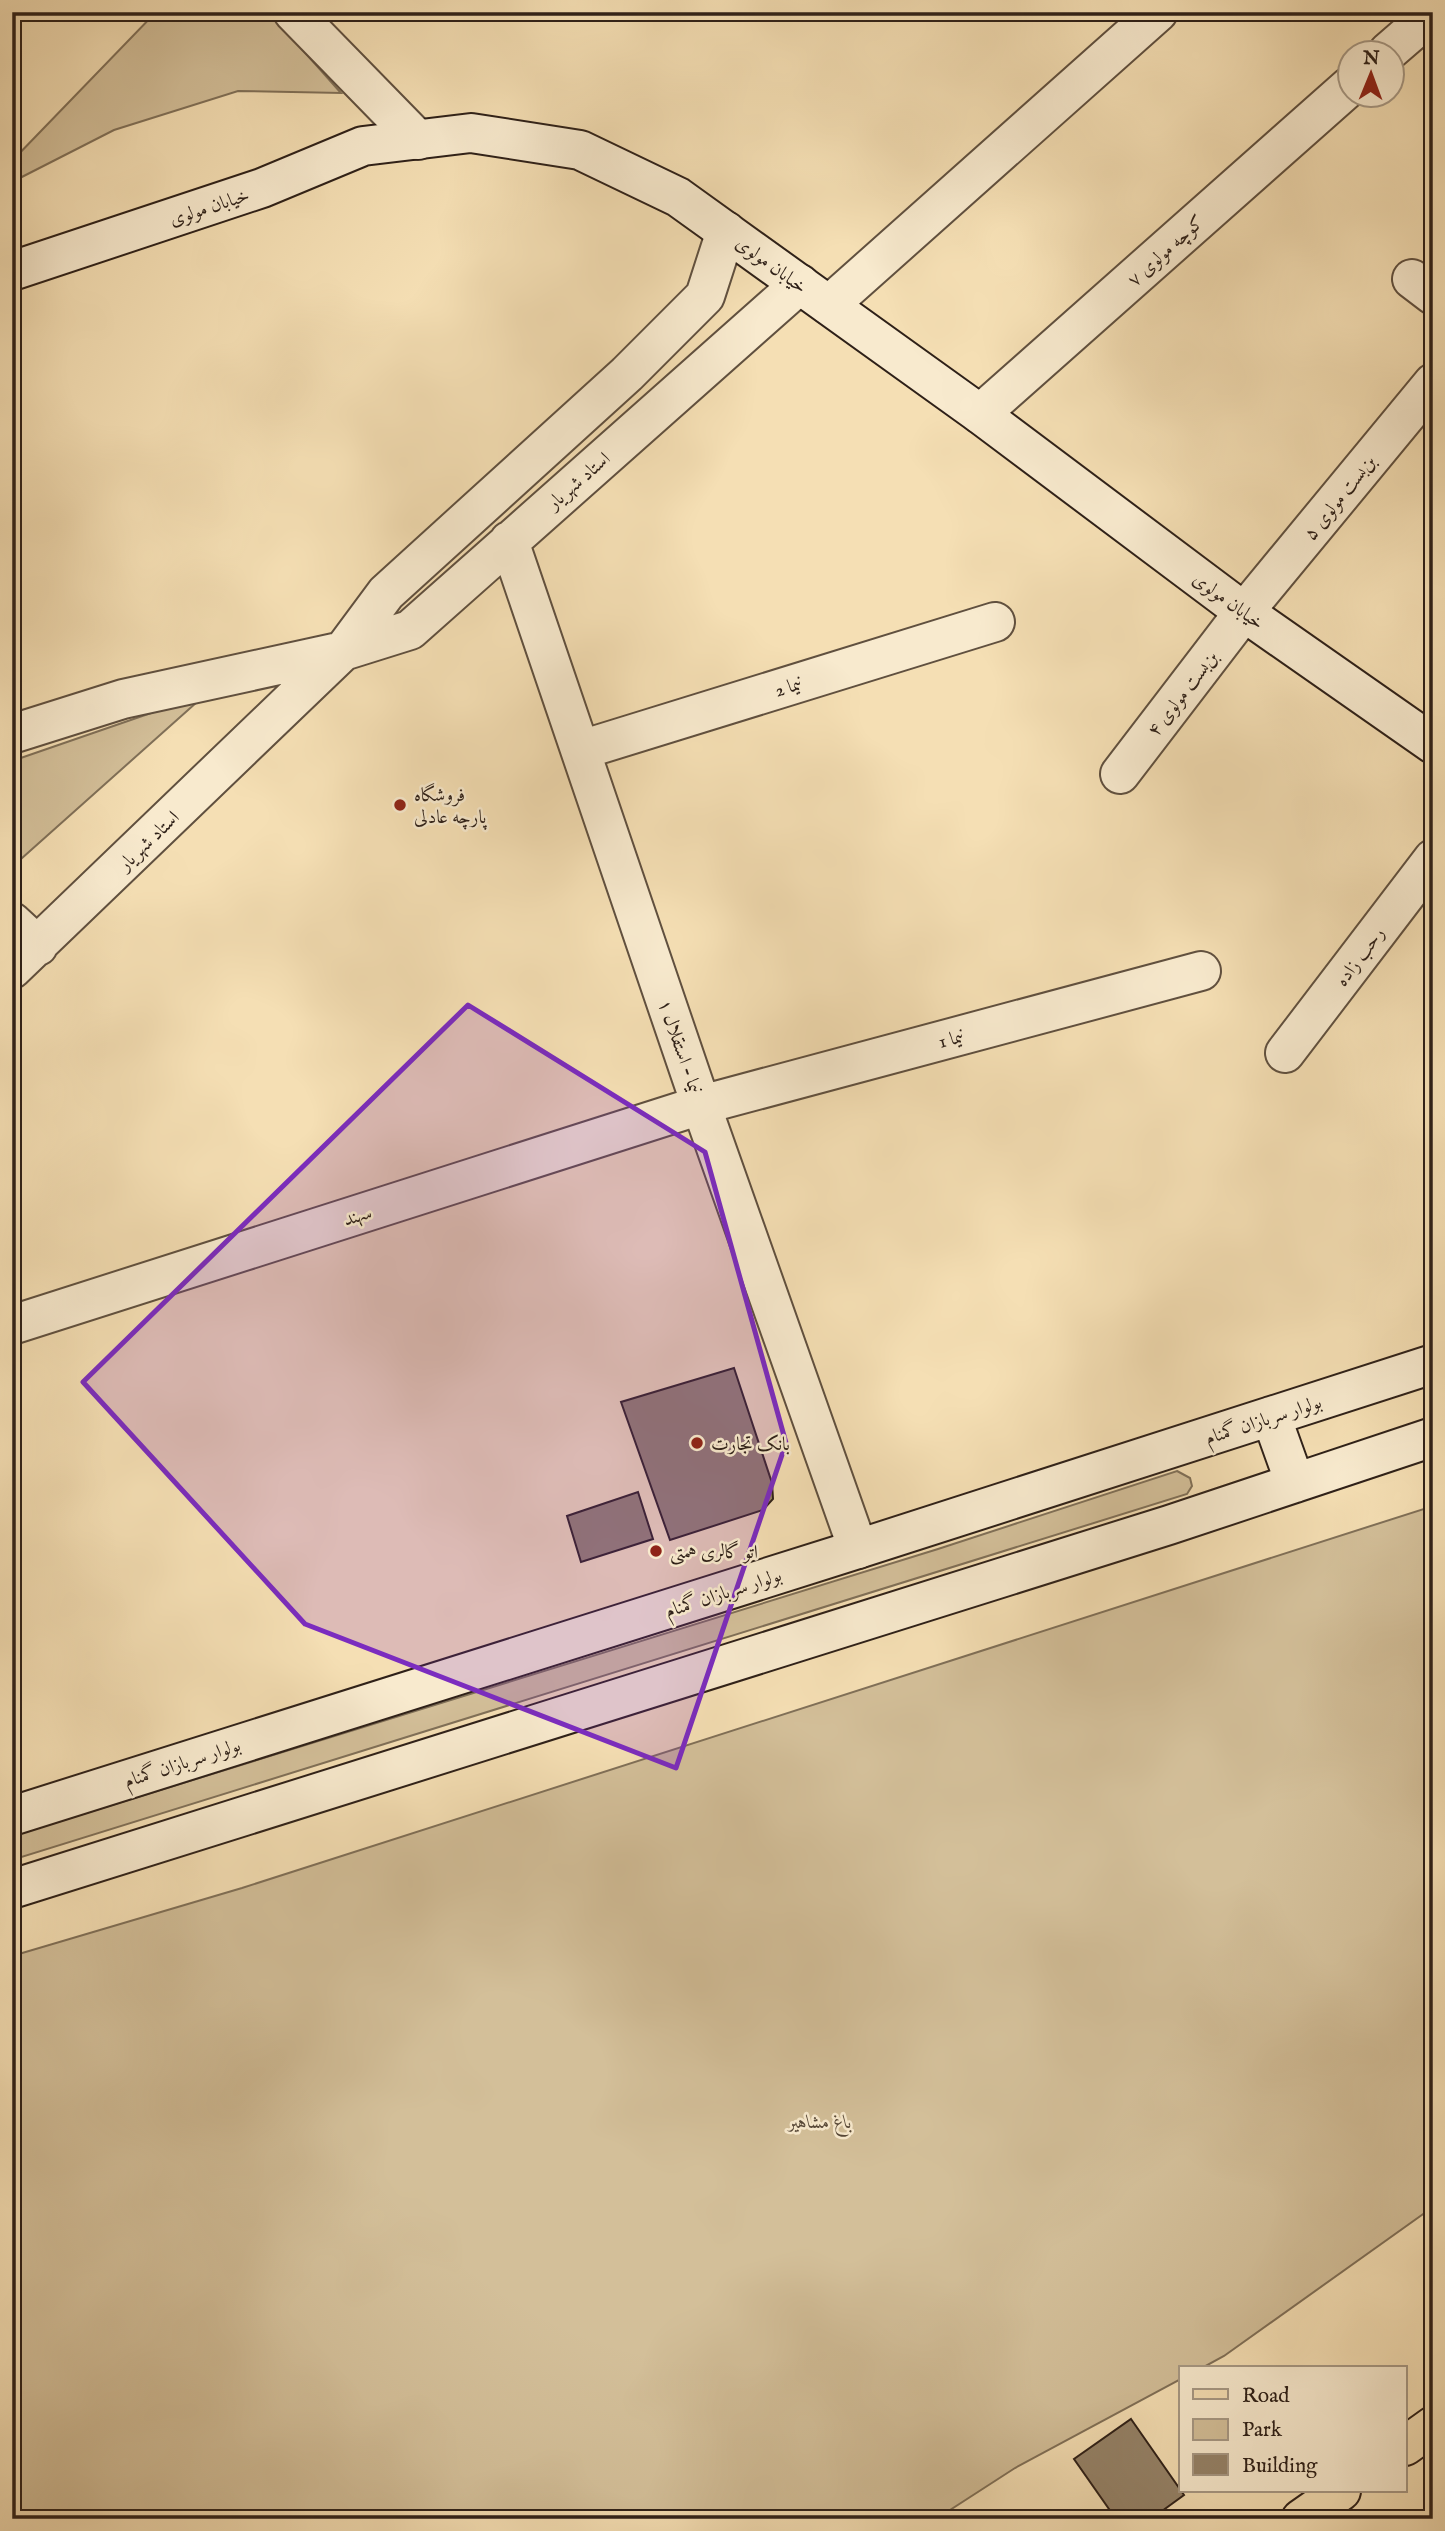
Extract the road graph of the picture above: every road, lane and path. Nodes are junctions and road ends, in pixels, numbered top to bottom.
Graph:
1 (293, 12) edge
2 (1158, 12) edge
3 (1433, 13) edge
4 (1404, 38) edge
5 (1336, 98) edge
6 (418, 139) junction
7 (726, 231) junction
8 (12, 271) edge
9 (815, 295) junction
10 (1433, 383) edge
11 (980, 414) junction
12 (509, 541) junction
13 (1244, 612) junction
14 (995, 622) dead end
15 (343, 651) junction
16 (12, 734) edge
17 (1433, 744) edge
18 (581, 750) junction
19 (1120, 774) dead end
20 (1433, 859) edge
21 (21, 946) edge
22 (1201, 971) dead end
23 (1285, 1053) dead end
24 (701, 1105) junction
25 (12, 1325) edge
26 (1433, 1364) edge
27 (1271, 1416) junction
28 (1433, 1437) edge
29 (1295, 1483) junction
30 (858, 1549) junction
31 (12, 1816) edge
32 (12, 1889) edge
33 (1433, 2426) edge
34 (1406, 2445) edge
35 (1339, 2492) edge
36 (1301, 2519) edge

1 - 6 street
2 - 9 street
3 - 4 street
5 - 11 street, کوچه مولوی ۷
6 - 7 street, خیابان مولوی
6 - 8 street, خیابان مولوی
7 - 9 street, خیابان مولوی
7 - 15 street, استاد شهریار
9 - 11 street, خیابان مولوی
9 - 12 street, استاد شهریار
10 - 13 street, بن‌بست مولوی ۵
11 - 13 street, خیابان مولوی
12 - 15 street, استاد شهریار
12 - 18 street, نیما - استقلال ۱
13 - 17 street, خیابان مولوی
13 - 19 street, بن‌بست مولوی ۴
14 - 18 street, نیما 2
15 - 16 street
15 - 21 street, استاد شهریار
18 - 24 street, نیما - استقلال ۱
20 - 23 street, رحب زاده
22 - 24 street, نیما 1
24 - 25 street, سهند
24 - 30 street, نیما - استقلال ۱
26 - 27 street, بولوار سربازان گمنام
27 - 29 street
27 - 30 street, بولوار سربازان گمنام
28 - 29 street
29 - 32 street
30 - 31 street, بولوار سربازان گمنام
33 - 34 main road
35 - 36 main road

